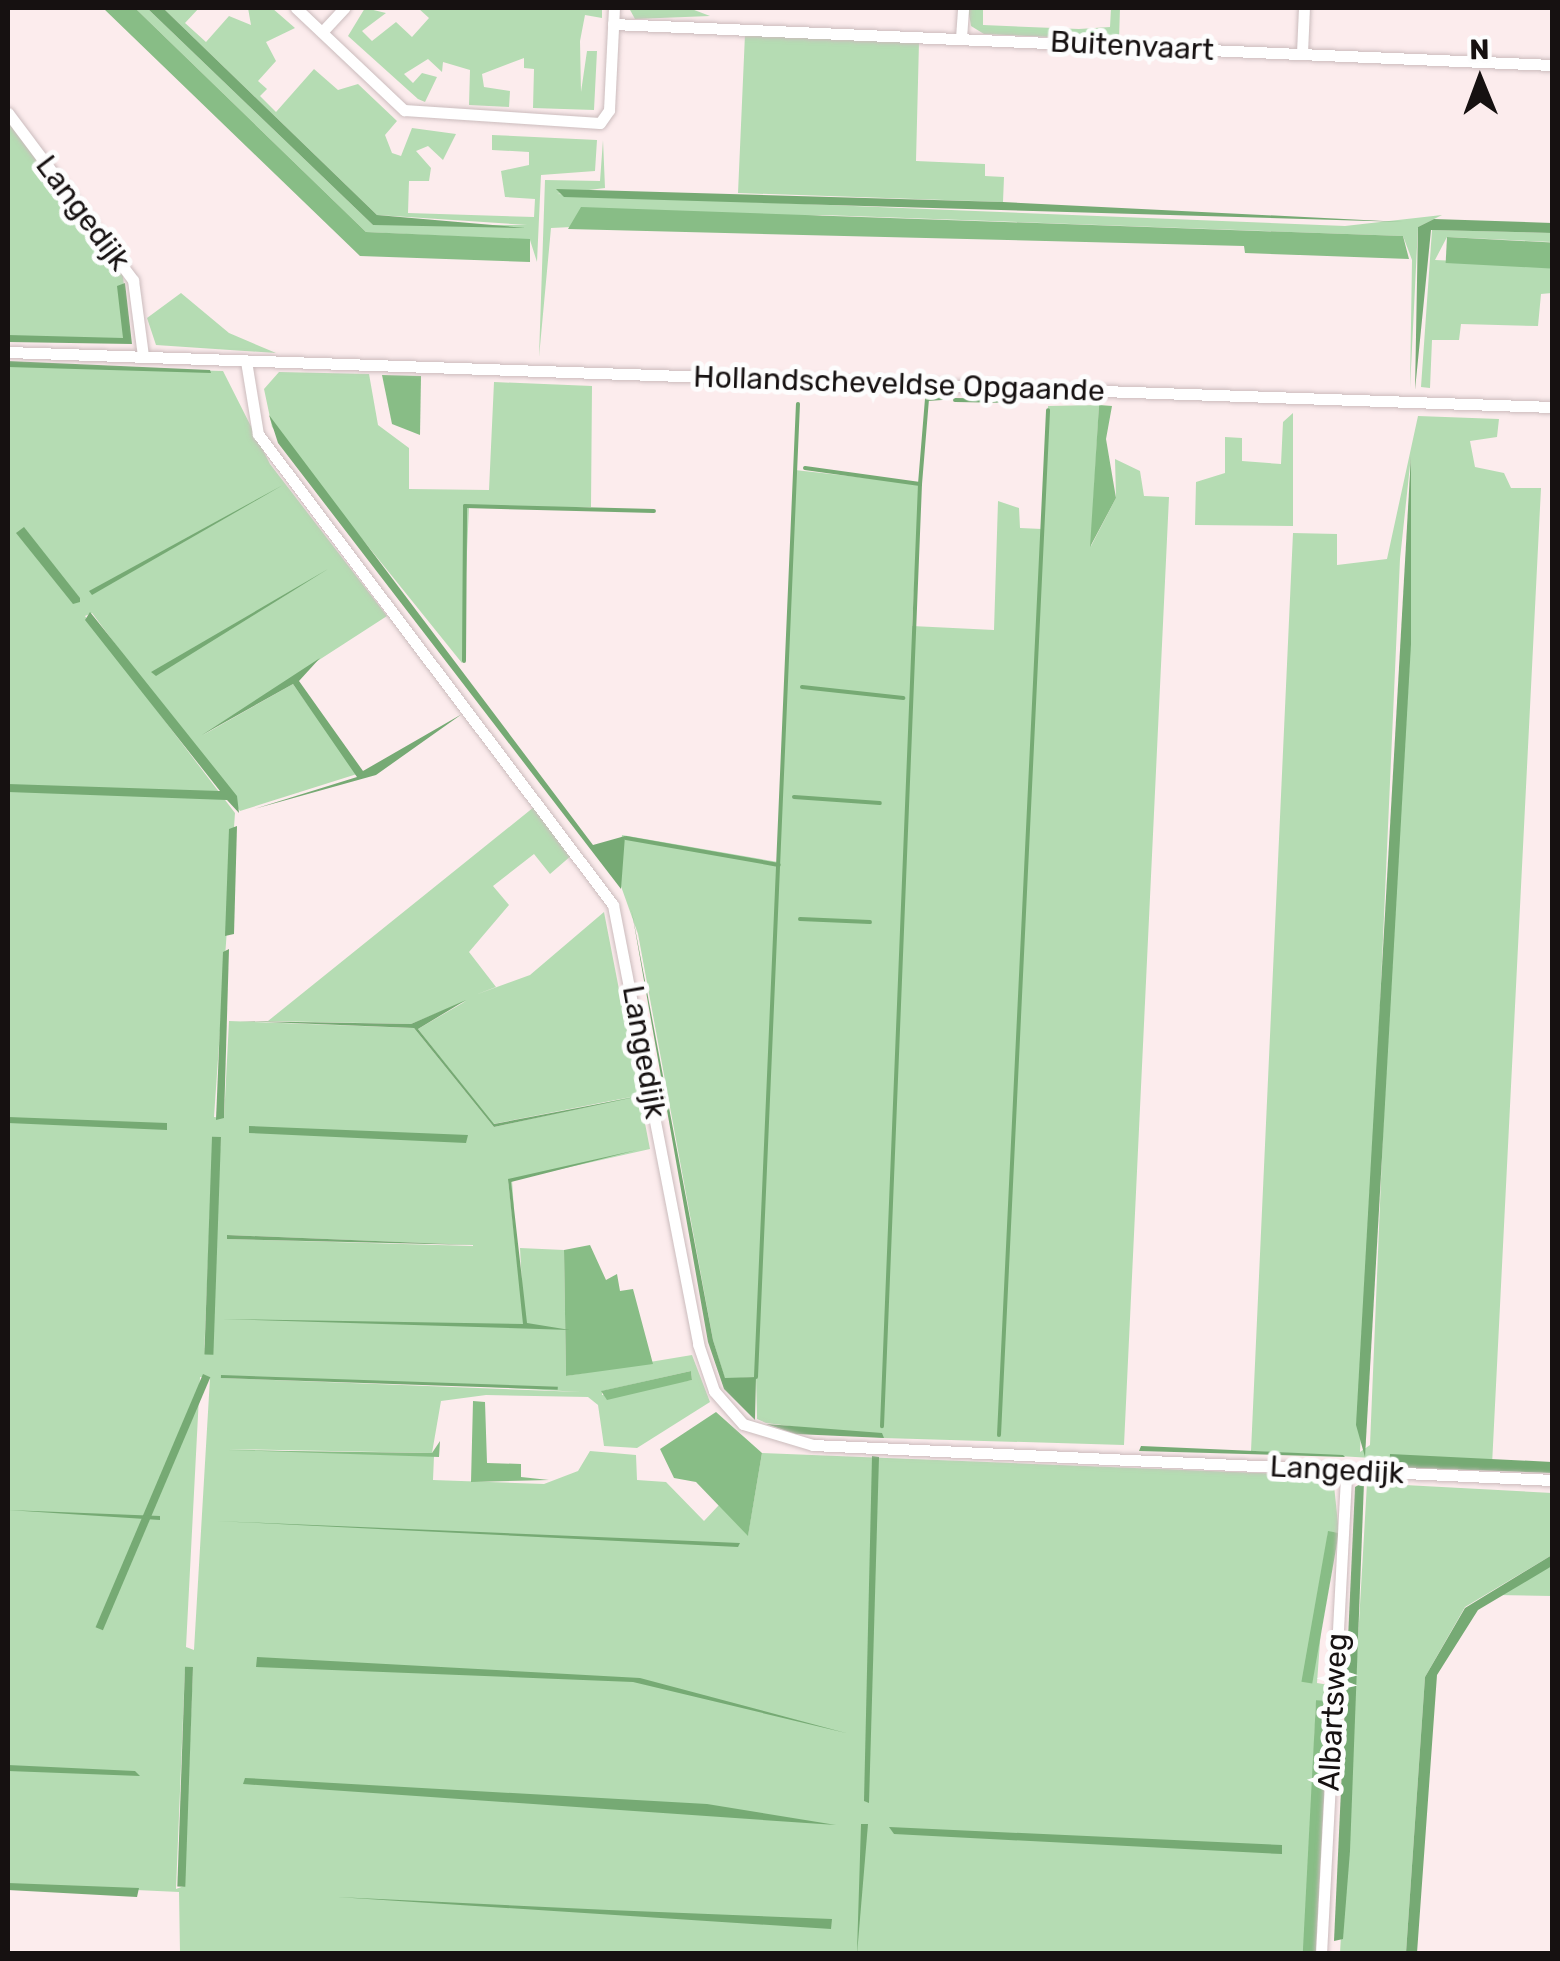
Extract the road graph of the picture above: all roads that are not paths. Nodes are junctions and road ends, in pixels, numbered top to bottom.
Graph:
1 (296, 8) edge
2 (344, 8) edge
3 (614, 8) edge
4 (963, 8) edge
5 (1304, 8) edge
6 (613, 24) junction
7 (322, 32) junction
8 (962, 38) junction
9 (1302, 53) junction
10 (1552, 65) edge
11 (8, 112) edge
12 (8, 352) edge
13 (143, 356) junction
14 (246, 360) junction
15 (1552, 406) edge
16 (1346, 1471) junction
17 (1552, 1480) edge
18 (1321, 1954) edge

1 - 7 street
2 - 7 street
3 - 6 street
4 - 8 street
5 - 9 street
6 - 7 street
6 - 8 street, Buitenvaart
8 - 9 street, Buitenvaart
9 - 10 street, Buitenvaart
11 - 13 street, Langedijk
12 - 13 street
13 - 14 street
14 - 15 street, Hollandscheveldse Opgaande
14 - 16 street, Langedijk
16 - 17 street, Langedijk
16 - 18 street, Albartsweg

